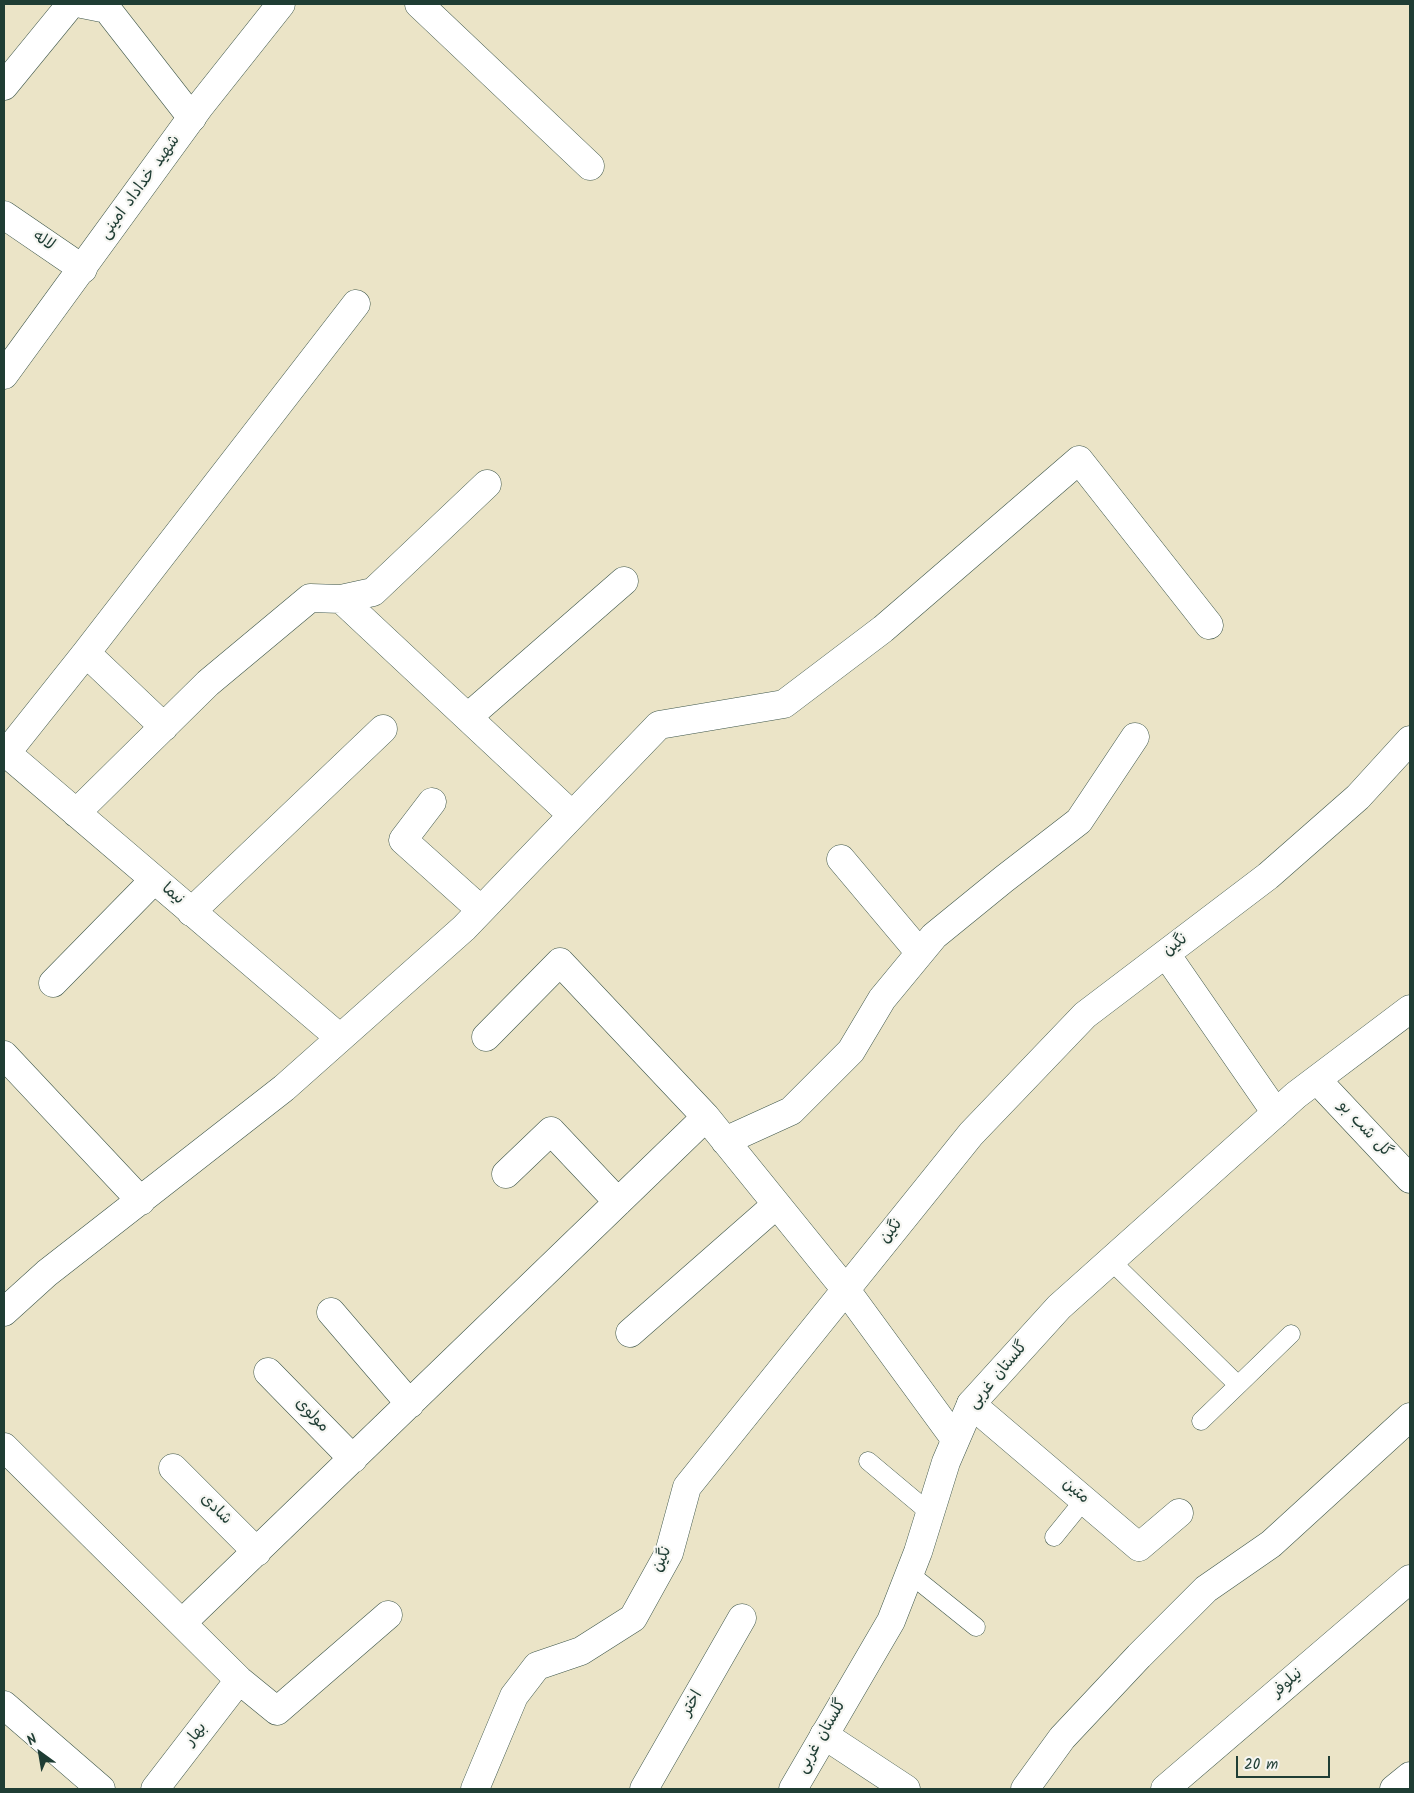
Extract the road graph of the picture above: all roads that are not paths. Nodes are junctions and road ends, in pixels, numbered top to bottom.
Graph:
1 (71, 4) edge
2 (82, 4) edge
3 (281, 4) edge
4 (419, 4) edge
5 (4, 86) edge
6 (192, 118) junction
7 (590, 166) dead end
8 (4, 215) edge
9 (82, 269) junction
10 (356, 304) dead end
11 (4, 375) edge
12 (487, 484) dead end
13 (624, 581) dead end
14 (342, 599) junction
15 (1209, 625) dead end
16 (86, 653) junction
17 (468, 717) junction
18 (164, 727) junction
19 (383, 729) dead end
20 (1135, 737) dead end
21 (1410, 740) edge
22 (5, 753) edge
23 (432, 802) dead end
24 (76, 813) junction
25 (572, 815) junction
26 (841, 858) dead end
27 (154, 880) junction
28 (481, 910) junction
29 (191, 912) junction
30 (920, 953) junction
31 (1166, 954) junction
32 (53, 983) dead end
33 (1410, 1009) edge
34 (486, 1037) dead end
35 (340, 1038) junction
36 (4, 1055) edge
37 (1317, 1080) junction
38 (1276, 1113) junction
39 (706, 1117) junction
40 (725, 1141) junction
41 (506, 1174) dead end
42 (1410, 1179) edge
43 (140, 1201) junction
44 (618, 1202) junction
45 (776, 1205) junction
46 (1110, 1260) junction
47 (846, 1290) junction
48 (4, 1312) edge
49 (331, 1312) dead end
50 (630, 1333) dead end
51 (1291, 1334) dead end
52 (268, 1372) dead end
53 (1238, 1385) junction
54 (410, 1404) junction
55 (971, 1404) junction
56 (1410, 1417) edge
57 (1201, 1421) dead end
58 (955, 1439) junction
59 (4, 1447) edge
60 (353, 1459) junction
61 (868, 1461) dead end
62 (173, 1468) dead end
63 (1084, 1500) junction
64 (930, 1513) junction
65 (1179, 1514) dead end
66 (1054, 1537) dead end
67 (257, 1552) junction
68 (910, 1574) junction
69 (1410, 1579) edge
70 (388, 1615) dead end
71 (742, 1618) dead end
72 (182, 1623) junction
73 (976, 1627) dead end
74 (239, 1680) junction
75 (4, 1705) edge
76 (824, 1735) junction
77 (1410, 1776) edge
78 (101, 1789) edge
79 (155, 1789) edge
80 (475, 1789) edge
81 (644, 1789) edge
82 (793, 1789) edge
83 (906, 1789) edge
84 (1025, 1789) edge
85 (1165, 1789) edge
86 (1394, 1789) edge

1 - 5 street
2 - 6 street
3 - 6 street, شهید خداداد امینی
4 - 7 street
6 - 9 street, شهید خداداد امینی
8 - 9 street, لاله
9 - 11 street, شهید خداداد امینی
10 - 16 street
12 - 14 street
13 - 17 street
14 - 17 street
14 - 18 street
15 - 25 street
16 - 18 street
16 - 22 street
17 - 25 street
18 - 24 street
19 - 29 street
20 - 30 street
21 - 31 street, نگین
22 - 24 street, نیما
23 - 28 street
24 - 27 street, نیما
25 - 28 street
26 - 30 street
27 - 29 street, نیما
27 - 32 street
28 - 35 street
29 - 35 street, نیما
30 - 40 street
31 - 38 street
31 - 47 street, نگین
33 - 37 street, گلستان غربی
34 - 39 street
35 - 43 street
36 - 43 street
37 - 38 street, گلستان غربی
37 - 42 street, گل شب بو
38 - 46 street, گلستان غربی
39 - 40 street
39 - 44 street
40 - 45 street
41 - 44 street
43 - 48 street
44 - 54 street
45 - 47 street
45 - 50 street
46 - 53 lane
46 - 55 street, گلستان غربی
47 - 58 street
47 - 80 street, نگین
49 - 54 street
51 - 53 lane
52 - 60 street, مولوی
53 - 57 lane
54 - 60 street
55 - 58 street, گلستان غربی
55 - 63 street, متین
56 - 84 street
58 - 64 street, گلستان غربی
59 - 72 street
60 - 67 street
61 - 64 lane
62 - 67 street, شادی
63 - 65 street, متین
63 - 66 lane
64 - 68 street, گلستان غربی
67 - 72 street
68 - 73 lane
68 - 76 street, گلستان غربی
69 - 85 street, نیلوفر
70 - 74 street
71 - 81 street, اختر
72 - 74 street
74 - 79 street, بهار
75 - 78 street
76 - 82 street, گلستان غربی
76 - 83 street
77 - 86 street

